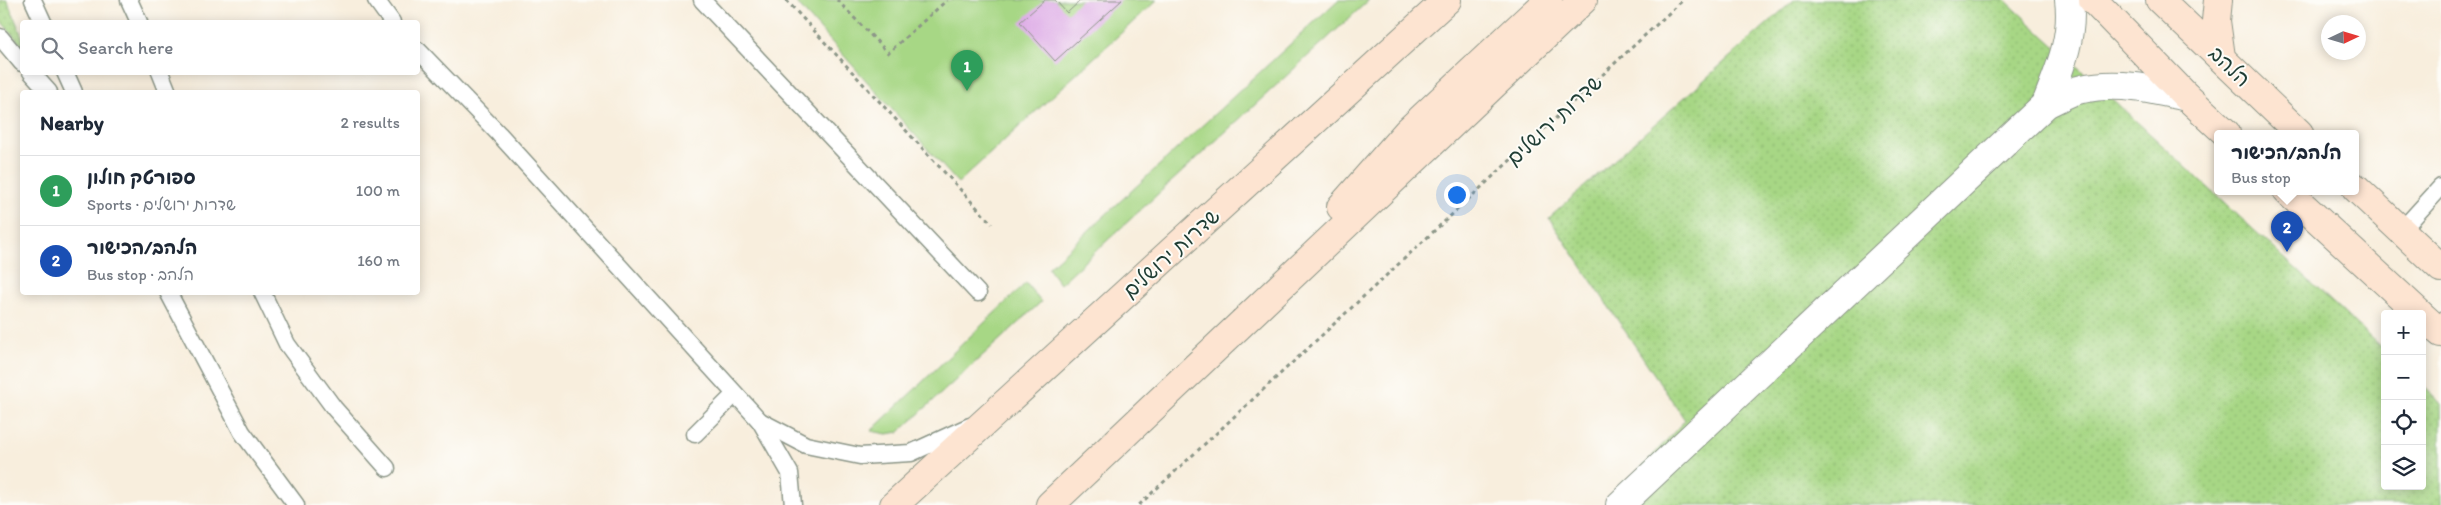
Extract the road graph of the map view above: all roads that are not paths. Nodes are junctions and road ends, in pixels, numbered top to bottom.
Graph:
1 (33, 0) edge
2 (129, 0) edge
3 (376, 0) edge
4 (702, 0) edge
5 (1448, 0) edge
6 (1548, 0) edge
7 (1583, 0) edge
8 (2069, 0) edge
9 (2093, 0) edge
10 (2160, 0) edge
11 (2218, 0) edge
12 (42, 20) edge
13 (137, 20) edge
14 (391, 20) edge
15 (0, 37) edge
16 (420, 52) edge
17 (2220, 57) junction
18 (20, 61) edge
19 (34, 75) edge
20 (66, 75) edge
21 (161, 75) edge
22 (47, 90) edge
23 (73, 90) edge
24 (167, 90) edge
25 (2187, 97) junction
26 (2046, 104) junction
27 (2223, 130) edge
28 (2296, 130) edge
29 (2441, 187) edge
30 (2359, 191) edge
31 (2291, 195) edge
32 (2401, 231) junction
33 (2441, 268) edge
34 (978, 293) dead end
35 (170, 295) edge
36 (264, 295) edge
37 (2416, 310) edge
38 (2426, 320) edge
39 (2441, 333) edge
40 (1229, 335) junction
41 (734, 396) junction
42 (992, 416) junction
43 (760, 421) junction
44 (695, 434) dead end
45 (387, 468) dead end
46 (296, 505) edge
47 (793, 505) edge
48 (894, 505) edge
49 (1050, 505) edge
50 (1620, 505) edge

1 - 12 lane
2 - 13 lane
3 - 14 lane
4 - 34 lane
5 - 42 main road, שדרות ירושלים
6 - 40 main road
7 - 40 main road
8 - 26 street
9 - 25 main road
10 - 17 main road, הלהב
11 - 17 main road
15 - 18 lane
16 - 41 lane
17 - 28 main road, הלהב
19 - 22 lane
20 - 23 lane
21 - 24 lane
25 - 26 street
25 - 27 main road
26 - 50 street
29 - 32 lane
30 - 32 main road
31 - 37 main road
32 - 33 main road
35 - 46 lane
36 - 45 lane
38 - 39 main road
40 - 49 main road
41 - 43 lane
41 - 44 lane
42 - 43 lane
42 - 48 main road, שדרות ירושלים
43 - 47 lane

